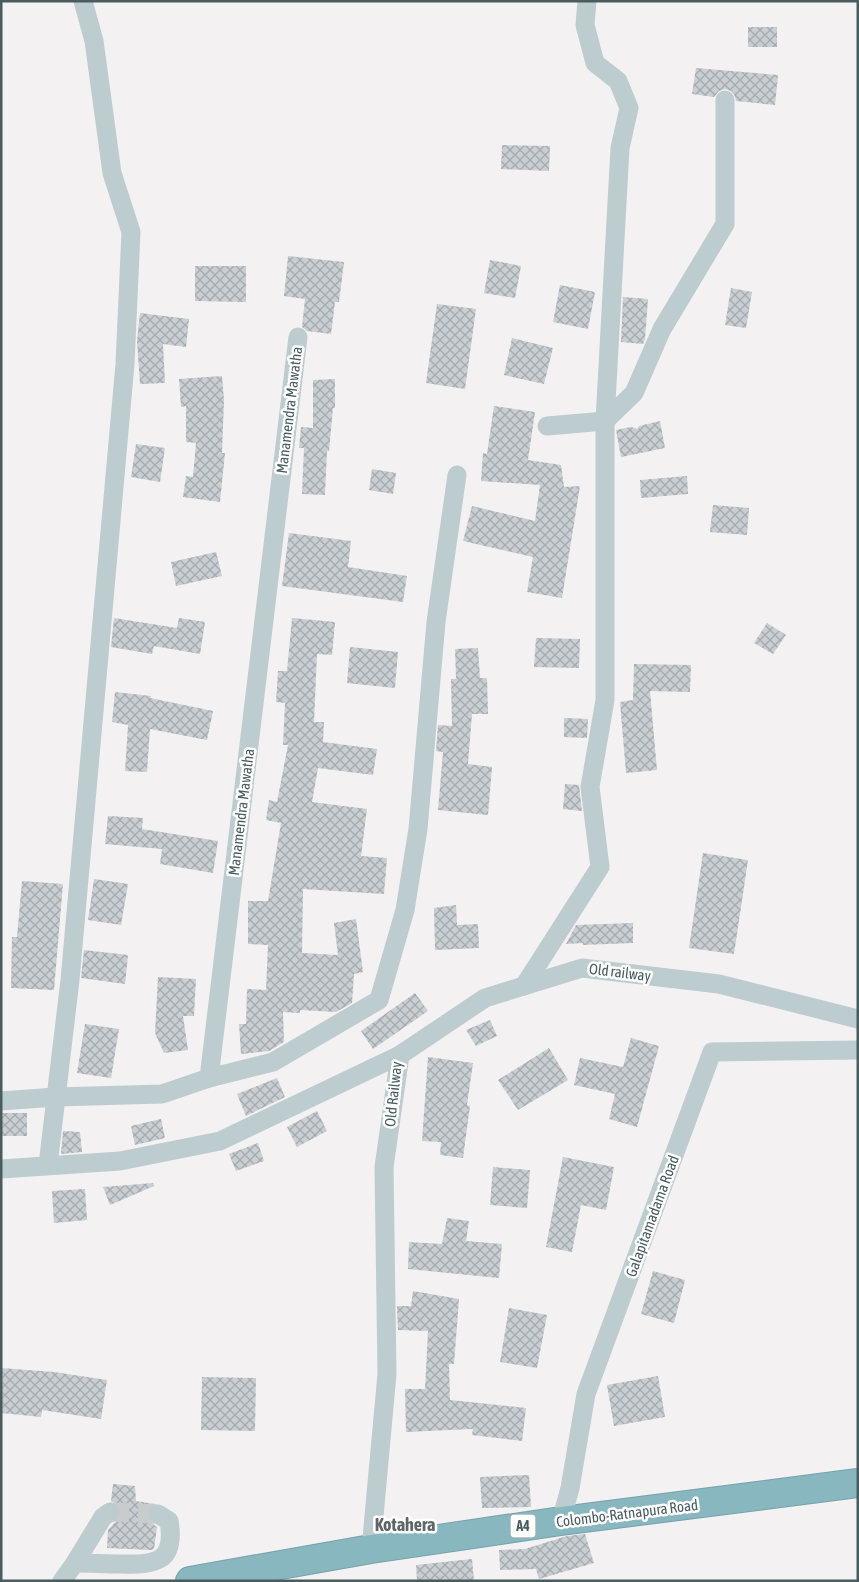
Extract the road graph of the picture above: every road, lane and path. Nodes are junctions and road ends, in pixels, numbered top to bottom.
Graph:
1 (83, 1) edge
2 (586, 1) edge
3 (725, 100) dead end
4 (298, 336) dead end
5 (604, 421) junction
6 (547, 426) dead end
7 (457, 475) dead end
8 (524, 986) junction
9 (858, 1019) edge
10 (858, 1050) edge
11 (400, 1055) junction
12 (209, 1078) junction
13 (56, 1097) junction
14 (1, 1101) edge
15 (48, 1165) junction
16 (1, 1169) edge
17 (858, 1483) edge
18 (110, 1512) dead end
19 (158, 1514) dead end
20 (561, 1521) junction
21 (372, 1549) junction
22 (75, 1563) junction
23 (62, 1581) edge
24 (190, 1581) edge

1 - 13 street
2 - 5 street
3 - 5 street
4 - 12 street, Manamendra Mawatha
5 - 6 street
5 - 8 street
7 - 12 street
8 - 9 street, Old railway
8 - 11 street, Old railway
10 - 20 street, Galapitamadama Road
11 - 15 street, Old Railway
11 - 21 street, Old Railway
12 - 13 street
13 - 14 street
13 - 15 street
15 - 16 street, Old Railway
17 - 20 highway, Colombo-Ratnapura Road / A4
18 - 22 street
19 - 22 street
20 - 21 highway, Colombo-Ratnapura Road / A4
21 - 24 highway, Colombo-Ratnapura Road / A4
22 - 23 street

